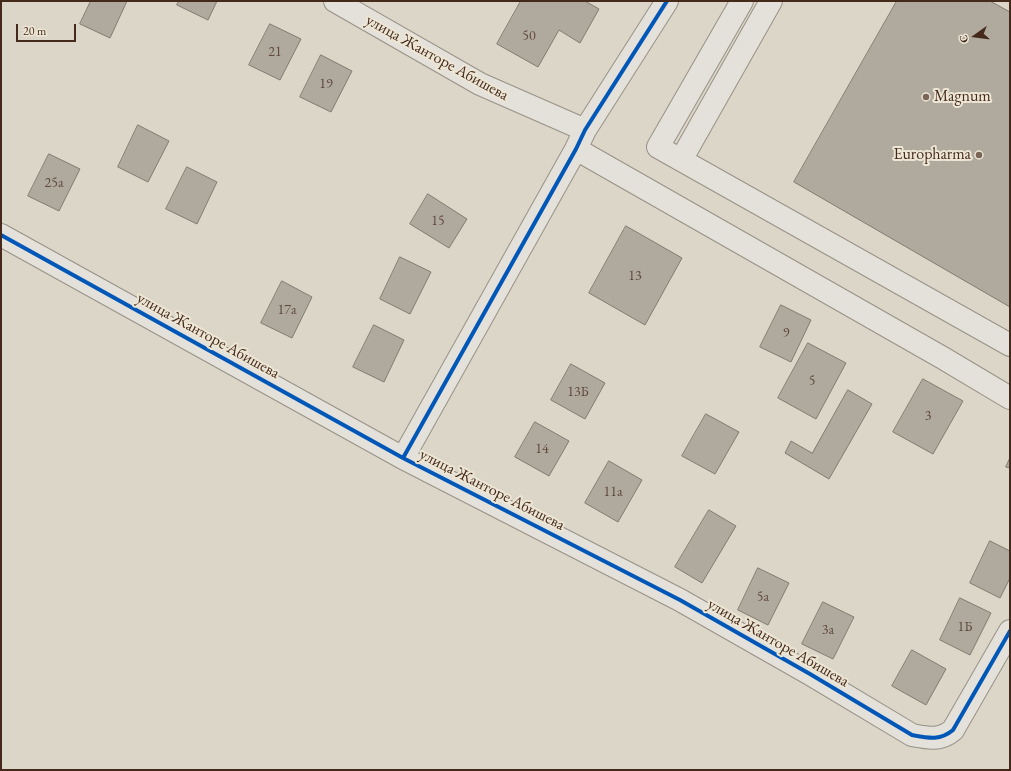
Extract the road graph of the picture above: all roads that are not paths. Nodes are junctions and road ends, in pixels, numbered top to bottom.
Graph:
1 (334, 1) edge
2 (667, 1) edge
3 (742, 1) edge
4 (771, 1) edge
5 (581, 140) junction
6 (681, 160) junction
7 (1, 235) edge
8 (1010, 345) edge
9 (1010, 398) edge
10 (403, 458) junction
11 (1010, 631) edge

1 - 5 street, улица Жанторе Абишева
2 - 5 street
3 - 6 street
4 - 6 street
5 - 9 street, улица Жанторе Абишева
5 - 10 street
6 - 8 street
7 - 10 street, улица Жанторе Абишева
10 - 11 street, улица Жанторе Абишева

